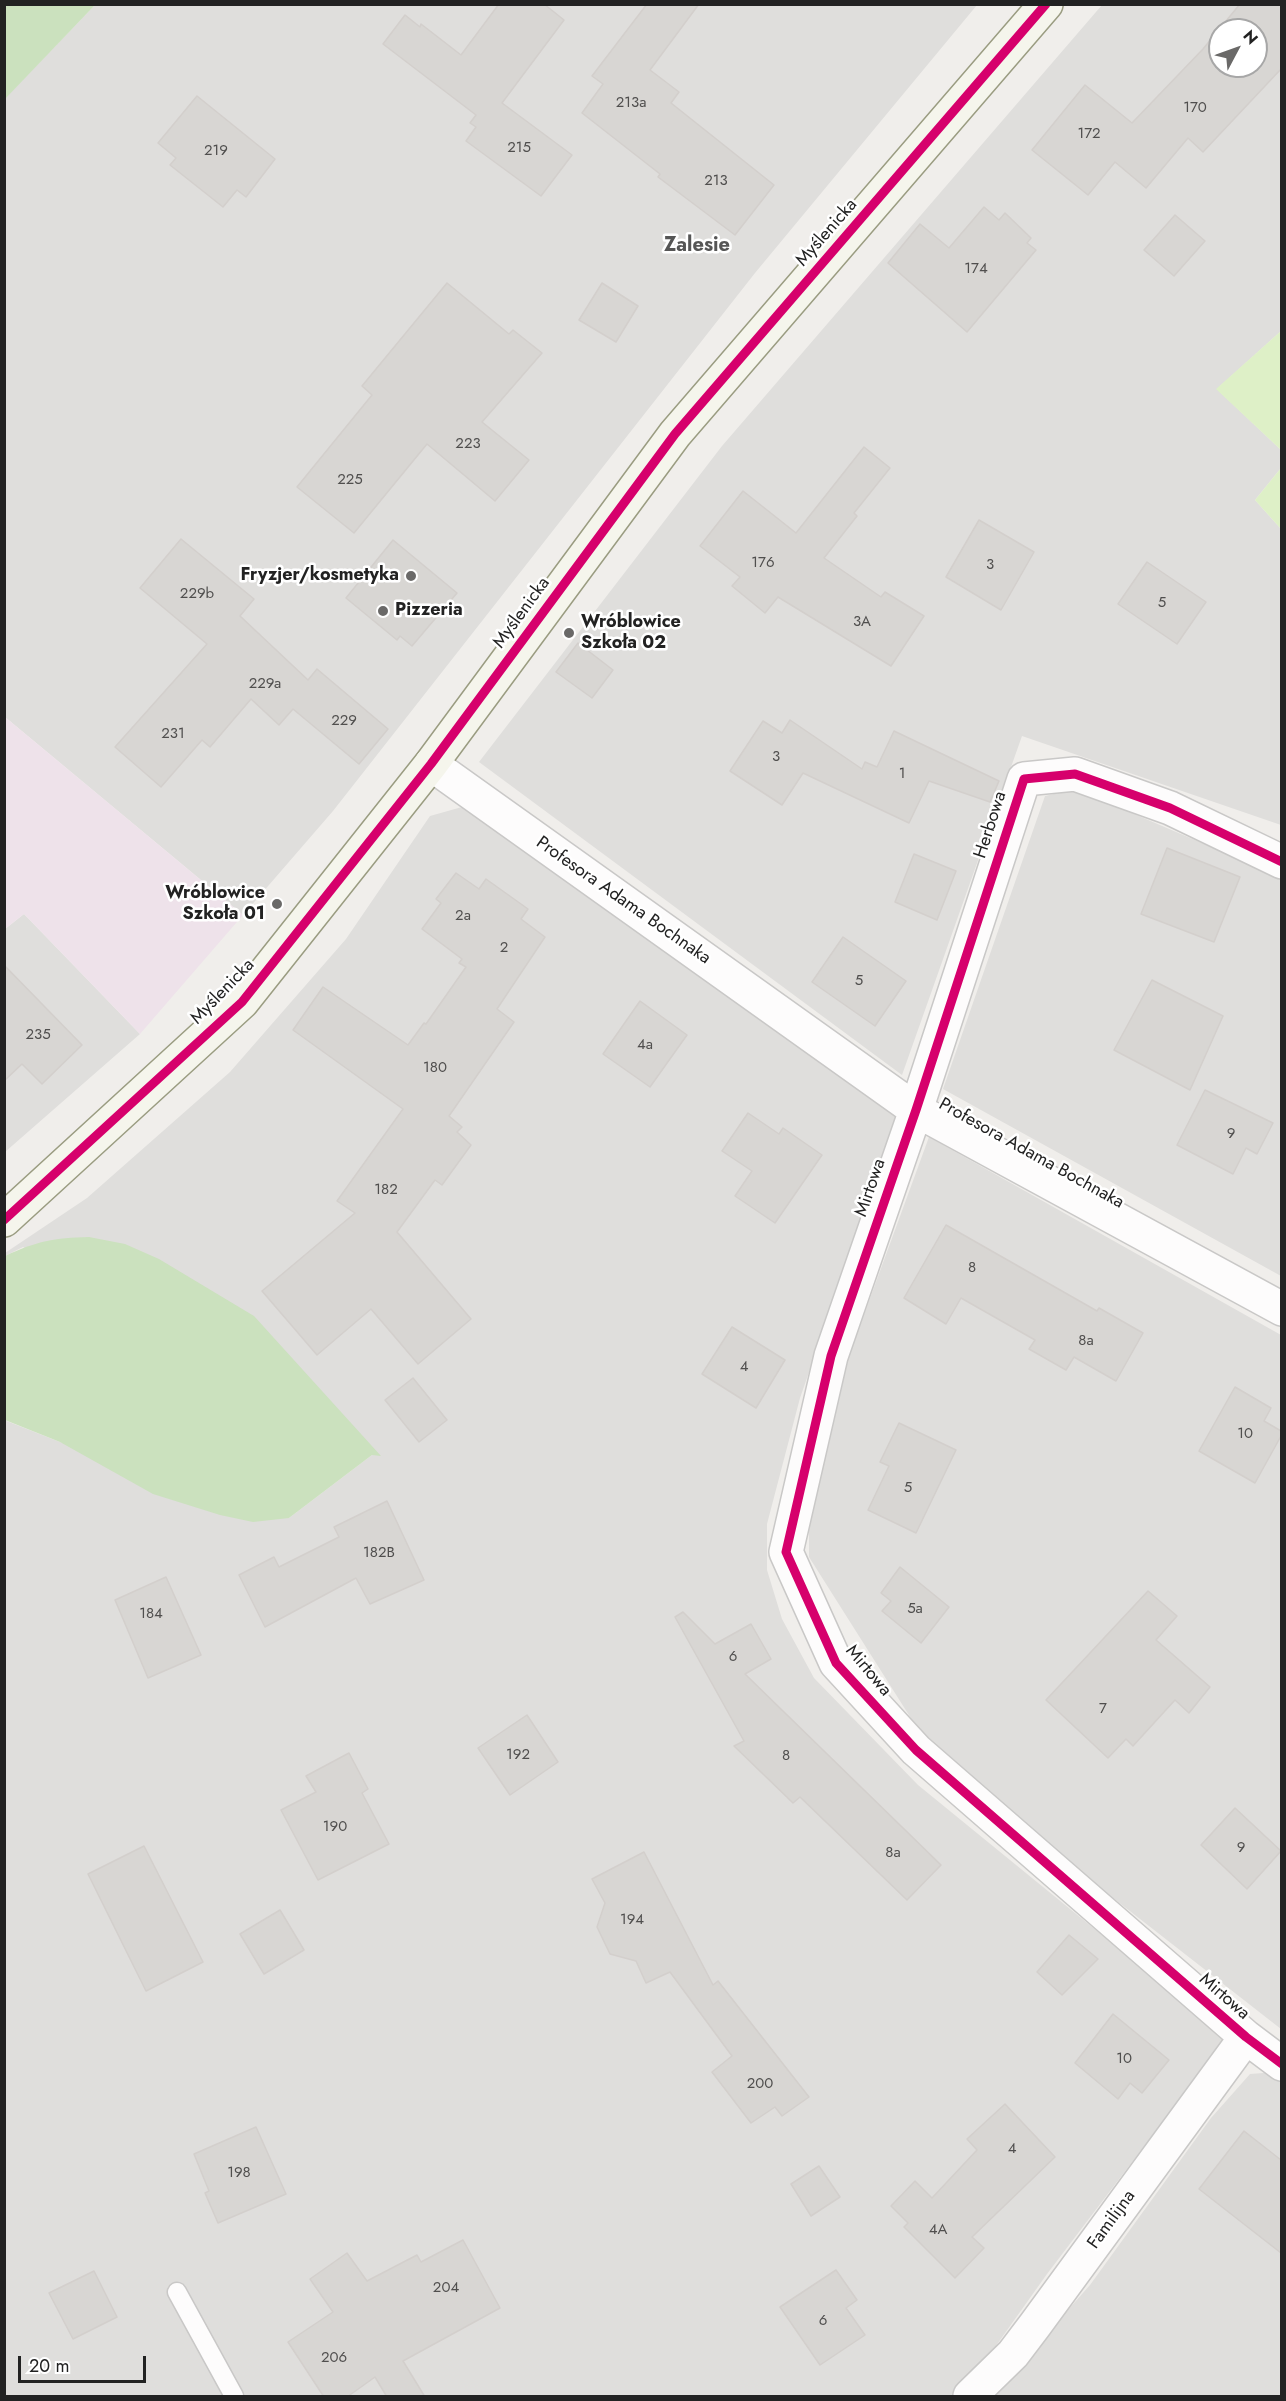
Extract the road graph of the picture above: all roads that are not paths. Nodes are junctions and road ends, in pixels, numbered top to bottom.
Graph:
1 (1046, 4) edge
2 (430, 764) junction
3 (1281, 861) edge
4 (916, 1110) junction
5 (4, 1220) edge
6 (1281, 1309) edge
7 (1246, 2037) junction
8 (1281, 2064) edge
9 (177, 2292) dead end
10 (234, 2397) edge
11 (970, 2397) edge

1 - 2 street, Myślenicka
2 - 4 street, Profesora Adama Bochnaka
2 - 5 street, Myślenicka
3 - 4 street, Herbowa
4 - 6 street, Profesora Adama Bochnaka
4 - 7 street, Mirtowa
7 - 8 street, Mirtowa
7 - 11 street, Familijna
9 - 10 lane

